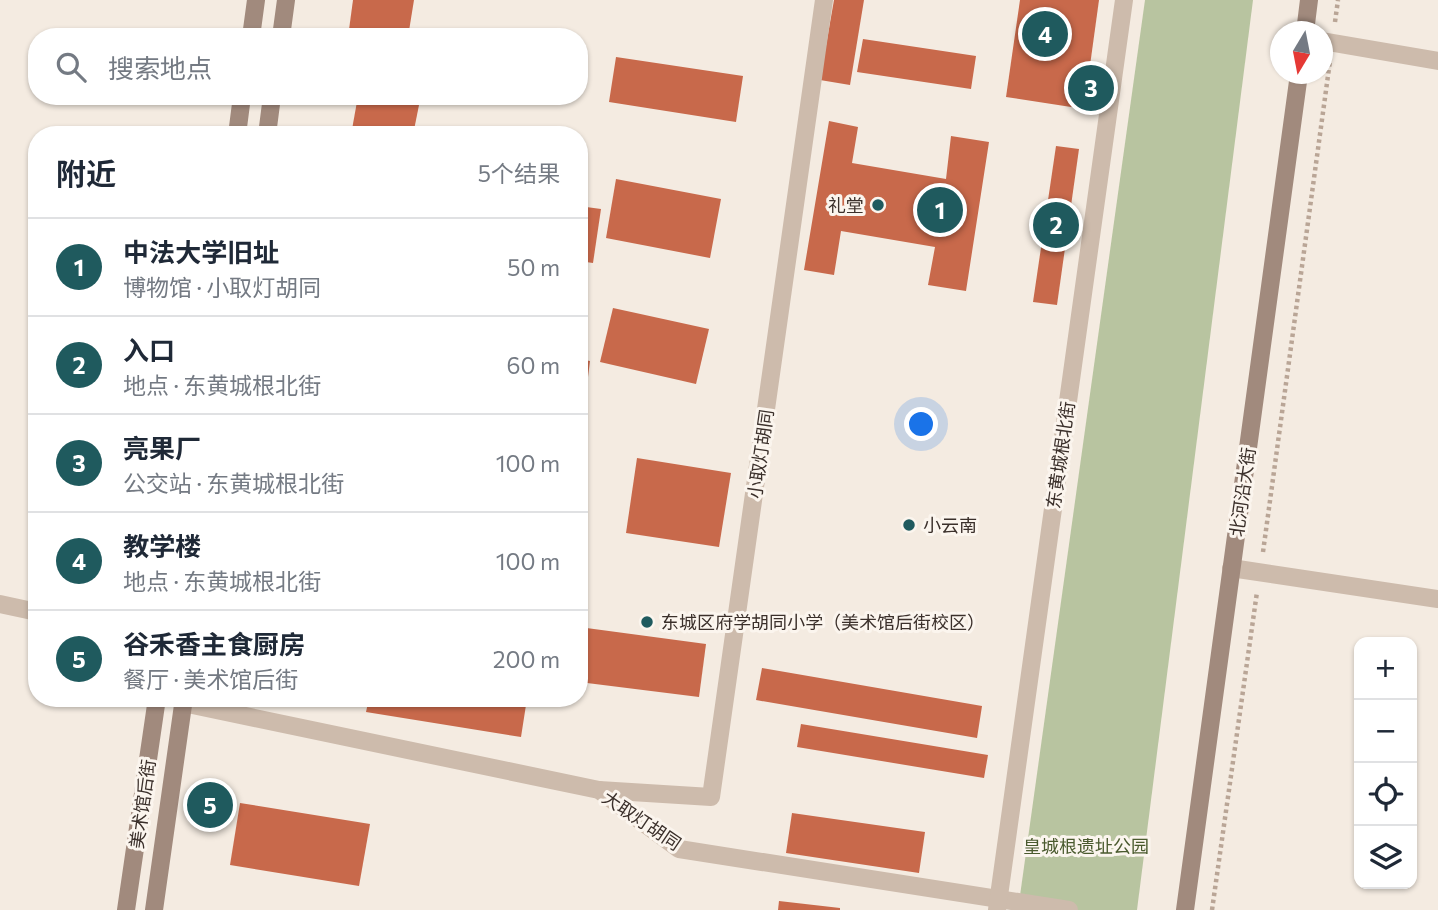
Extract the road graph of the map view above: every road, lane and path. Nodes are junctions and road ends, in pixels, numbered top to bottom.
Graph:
1 (256, 0) edge
2 (286, 0) edge
3 (824, 0) edge
4 (1124, 0) edge
5 (1309, 0) edge
6 (1338, 0) edge
7 (1306, 21) edge
8 (1332, 21) edge
9 (252, 28) edge
10 (282, 28) edge
11 (1333, 43) edge
12 (1438, 61) edge
13 (1298, 84) edge
14 (1322, 84) edge
15 (242, 105) edge
16 (271, 105) edge
17 (238, 126) edge
18 (268, 126) edge
19 (1231, 568) junction
20 (1260, 572) junction
21 (1438, 599) edge
22 (0, 604) edge
23 (28, 610) edge
24 (156, 707) edge
25 (182, 707) edge
26 (215, 707) edge
27 (599, 790) junction
28 (998, 905) edge
29 (126, 910) edge
30 (154, 910) edge
31 (1069, 910) edge
32 (1185, 910) edge
33 (1212, 910) edge

1 - 9 main road
2 - 10 main road
3 - 27 street, 小取灯胡同
4 - 28 street, 东黄城根北街
5 - 7 main road
6 - 8 path
11 - 12 street
13 - 19 main road, 北河沿大街
14 - 20 path
15 - 17 main road
16 - 18 main road
19 - 20 street
19 - 32 main road, 北河沿大街
20 - 21 street
20 - 33 path
22 - 23 street
24 - 29 main road, 美术馆后街
25 - 30 main road, 美术馆后街
26 - 27 street, 大取灯胡同
27 - 28 street, 大取灯胡同
28 - 31 street, 大取灯胡同

